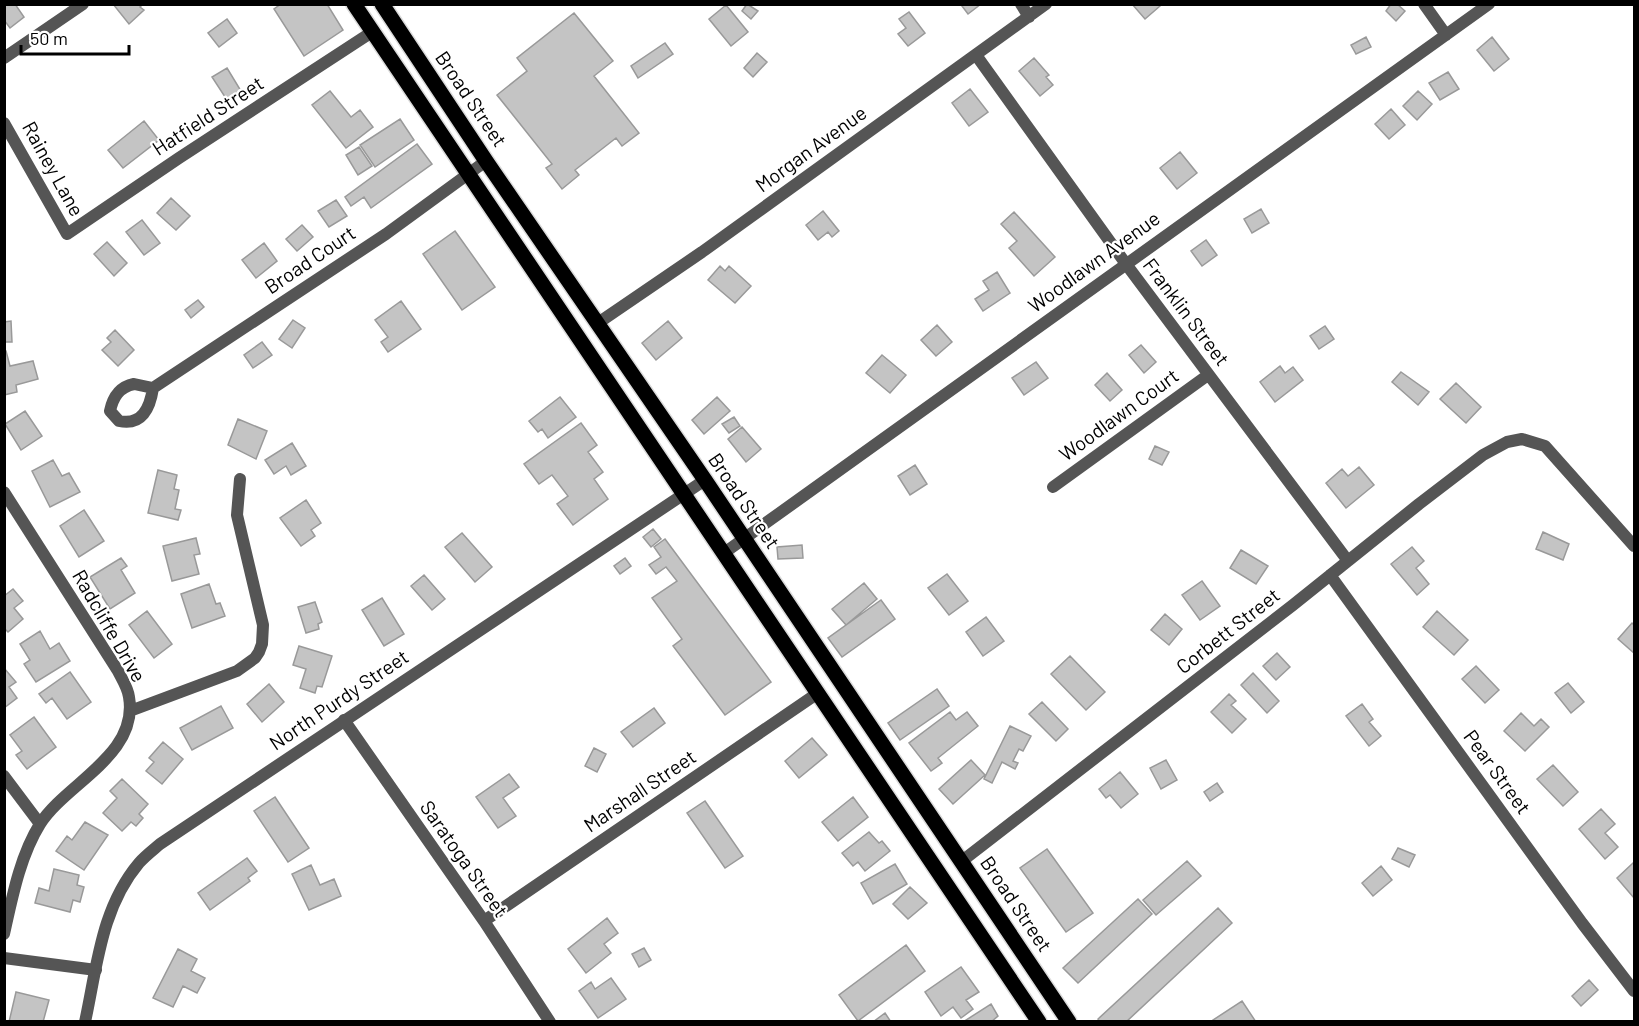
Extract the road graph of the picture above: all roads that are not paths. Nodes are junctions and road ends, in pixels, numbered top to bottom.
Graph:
1 (83, 4) edge
2 (354, 4) edge
3 (382, 4) edge
4 (1021, 4) edge
5 (1046, 4) edge
6 (1424, 4) edge
7 (1489, 4) edge
8 (1029, 17) junction
9 (372, 32) junction
10 (1446, 35) junction
11 (976, 55) junction
12 (4, 57) edge
13 (4, 123) edge
14 (486, 160) junction
15 (467, 175) junction
16 (68, 234) joint
17 (1126, 264) junction
18 (598, 323) junction
19 (1209, 375) junction
20 (153, 388) dead end
21 (240, 479) dead end
22 (705, 480) junction
23 (1053, 487) dead end
24 (4, 492) edge
25 (684, 494) junction
26 (745, 538) junction
27 (1635, 546) edge
28 (724, 553) junction
29 (1348, 561) junction
30 (1330, 575) junction
31 (818, 693) junction
32 (130, 711) junction
33 (344, 720) junction
34 (4, 776) edge
35 (40, 825) junction
36 (962, 861) junction
37 (484, 921) junction
38 (4, 934) edge
39 (4, 958) edge
40 (96, 970) junction
41 (1635, 991) edge
42 (85, 1022) edge
43 (550, 1022) edge
44 (1039, 1022) edge
45 (1070, 1022) edge

1 - 12 street
2 - 9 main road
3 - 14 main road, Broad Street
4 - 8 street
5 - 8 street, Morgan Avenue
6 - 10 street
7 - 10 street, Woodlawn Avenue
8 - 11 street, Morgan Avenue
9 - 15 main road
9 - 16 street, Hatfield Street
10 - 17 street, Woodlawn Avenue
11 - 17 street, Franklin Street
11 - 18 street, Morgan Avenue
13 - 16 street, Rainey Lane
14 - 15 street, Broad Court
14 - 18 main road, Broad Street
15 - 20 street, Broad Court
15 - 25 main road
17 - 19 street, Franklin Street
17 - 26 street, Woodlawn Avenue
18 - 22 main road, Broad Street
19 - 23 street, Woodlawn Court
19 - 29 street, Franklin Street
21 - 32 street
22 - 25 street, North Purdy Street
22 - 26 main road, Broad Street
24 - 32 street, Radcliffe Drive
25 - 28 main road
25 - 33 street, North Purdy Street
26 - 28 street, Woodlawn Avenue
26 - 36 main road, Broad Street
27 - 29 street, Corbett Street
28 - 31 main road
29 - 30 street, Corbett Street
30 - 36 street, Corbett Street
30 - 41 street, Pear Street
31 - 37 street, Marshall Street
31 - 44 main road
32 - 35 street, Radcliffe Drive
33 - 37 street, Saratoga Street
33 - 40 street, North Purdy Street
34 - 35 street
35 - 38 street, Radcliffe Drive
36 - 45 main road, Broad Street
37 - 43 street, Saratoga Street
39 - 40 street
40 - 42 street, North Purdy Street

